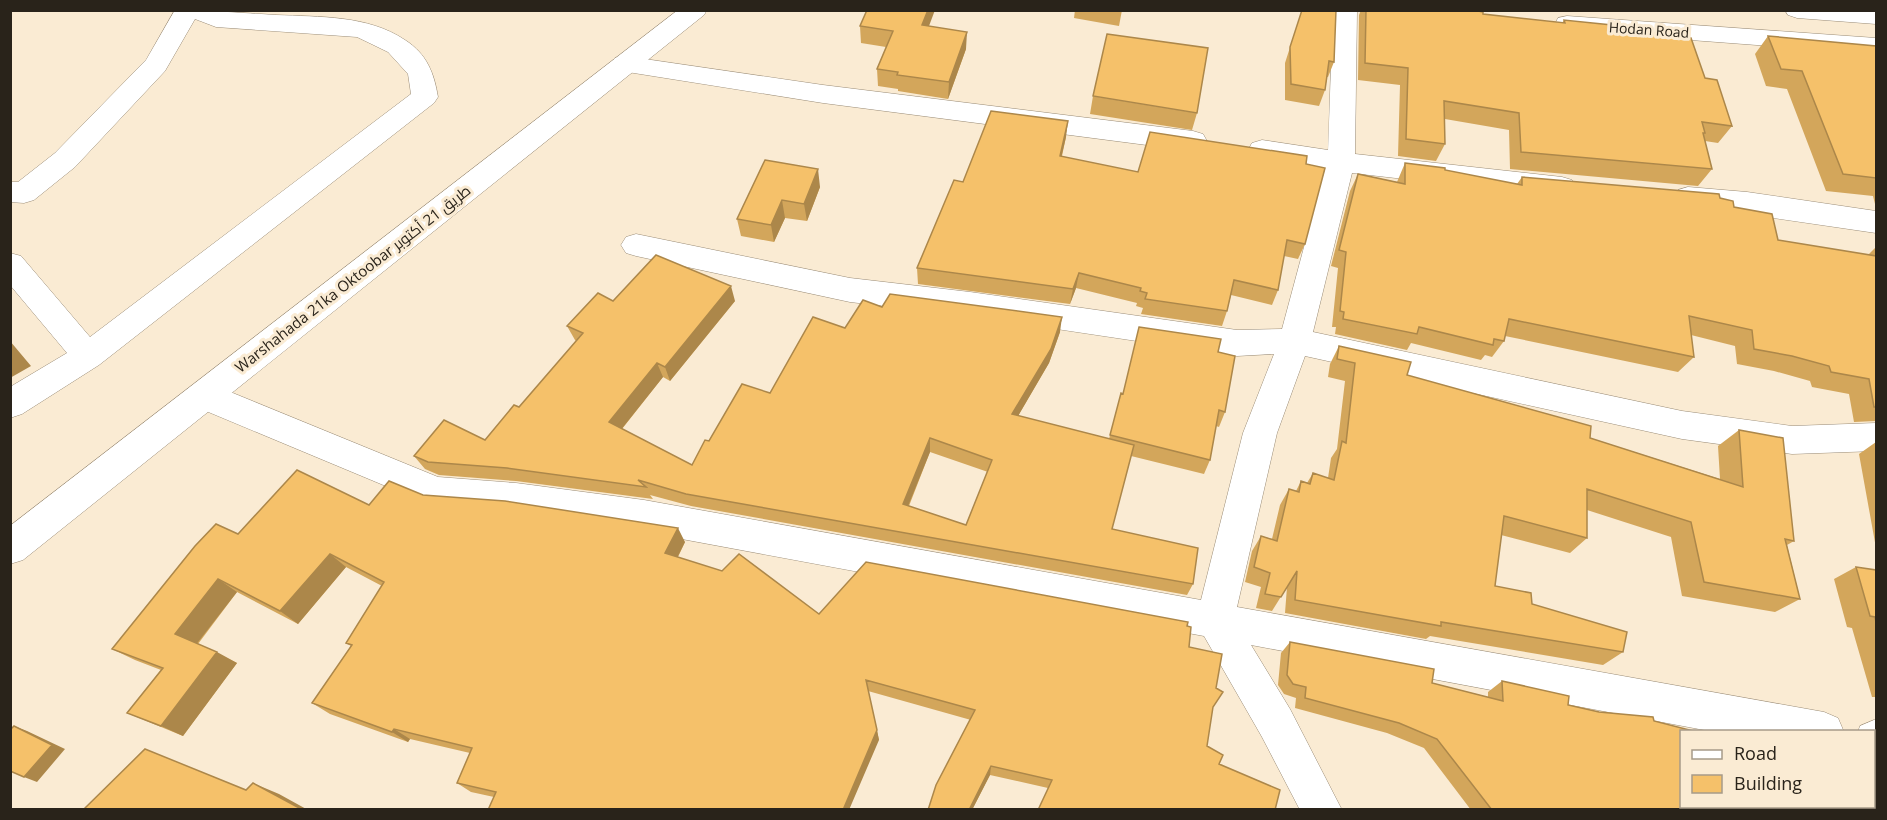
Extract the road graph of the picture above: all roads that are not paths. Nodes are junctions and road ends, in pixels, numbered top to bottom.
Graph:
1 (188, 10) edge
2 (195, 10) edge
3 (695, 10) edge
4 (1345, 10) edge
5 (1797, 10) edge
6 (1876, 16) edge
7 (1549, 22) edge
8 (1876, 46) edge
9 (624, 64) junction
10 (1341, 162) junction
11 (1587, 189) edge
12 (10, 192) edge
13 (1667, 196) edge
14 (1876, 222) edge
15 (636, 245) dead end
16 (10, 264) edge
17 (1295, 341) junction
18 (88, 356) junction
19 (206, 396) junction
20 (10, 404) edge
21 (1876, 437) edge
22 (10, 548) edge
23 (1215, 620) junction
24 (1813, 730) edge
25 (1322, 810) edge

1 - 12 street
2 - 18 street
3 - 9 street, Warshahada 21ka Oktoobar طريق 21 أكتوبر
4 - 10 street
5 - 6 street
7 - 8 street, Hodan Road
9 - 10 street
9 - 19 street, Warshahada 21ka Oktoobar طريق 21 أكتوبر
10 - 11 street
10 - 17 street
13 - 14 street
15 - 17 street
16 - 18 street
17 - 21 street
17 - 23 street
18 - 20 street
19 - 22 street, Warshahada 21ka Oktoobar طريق 21 أكتوبر
19 - 23 street
23 - 24 street
23 - 25 street

